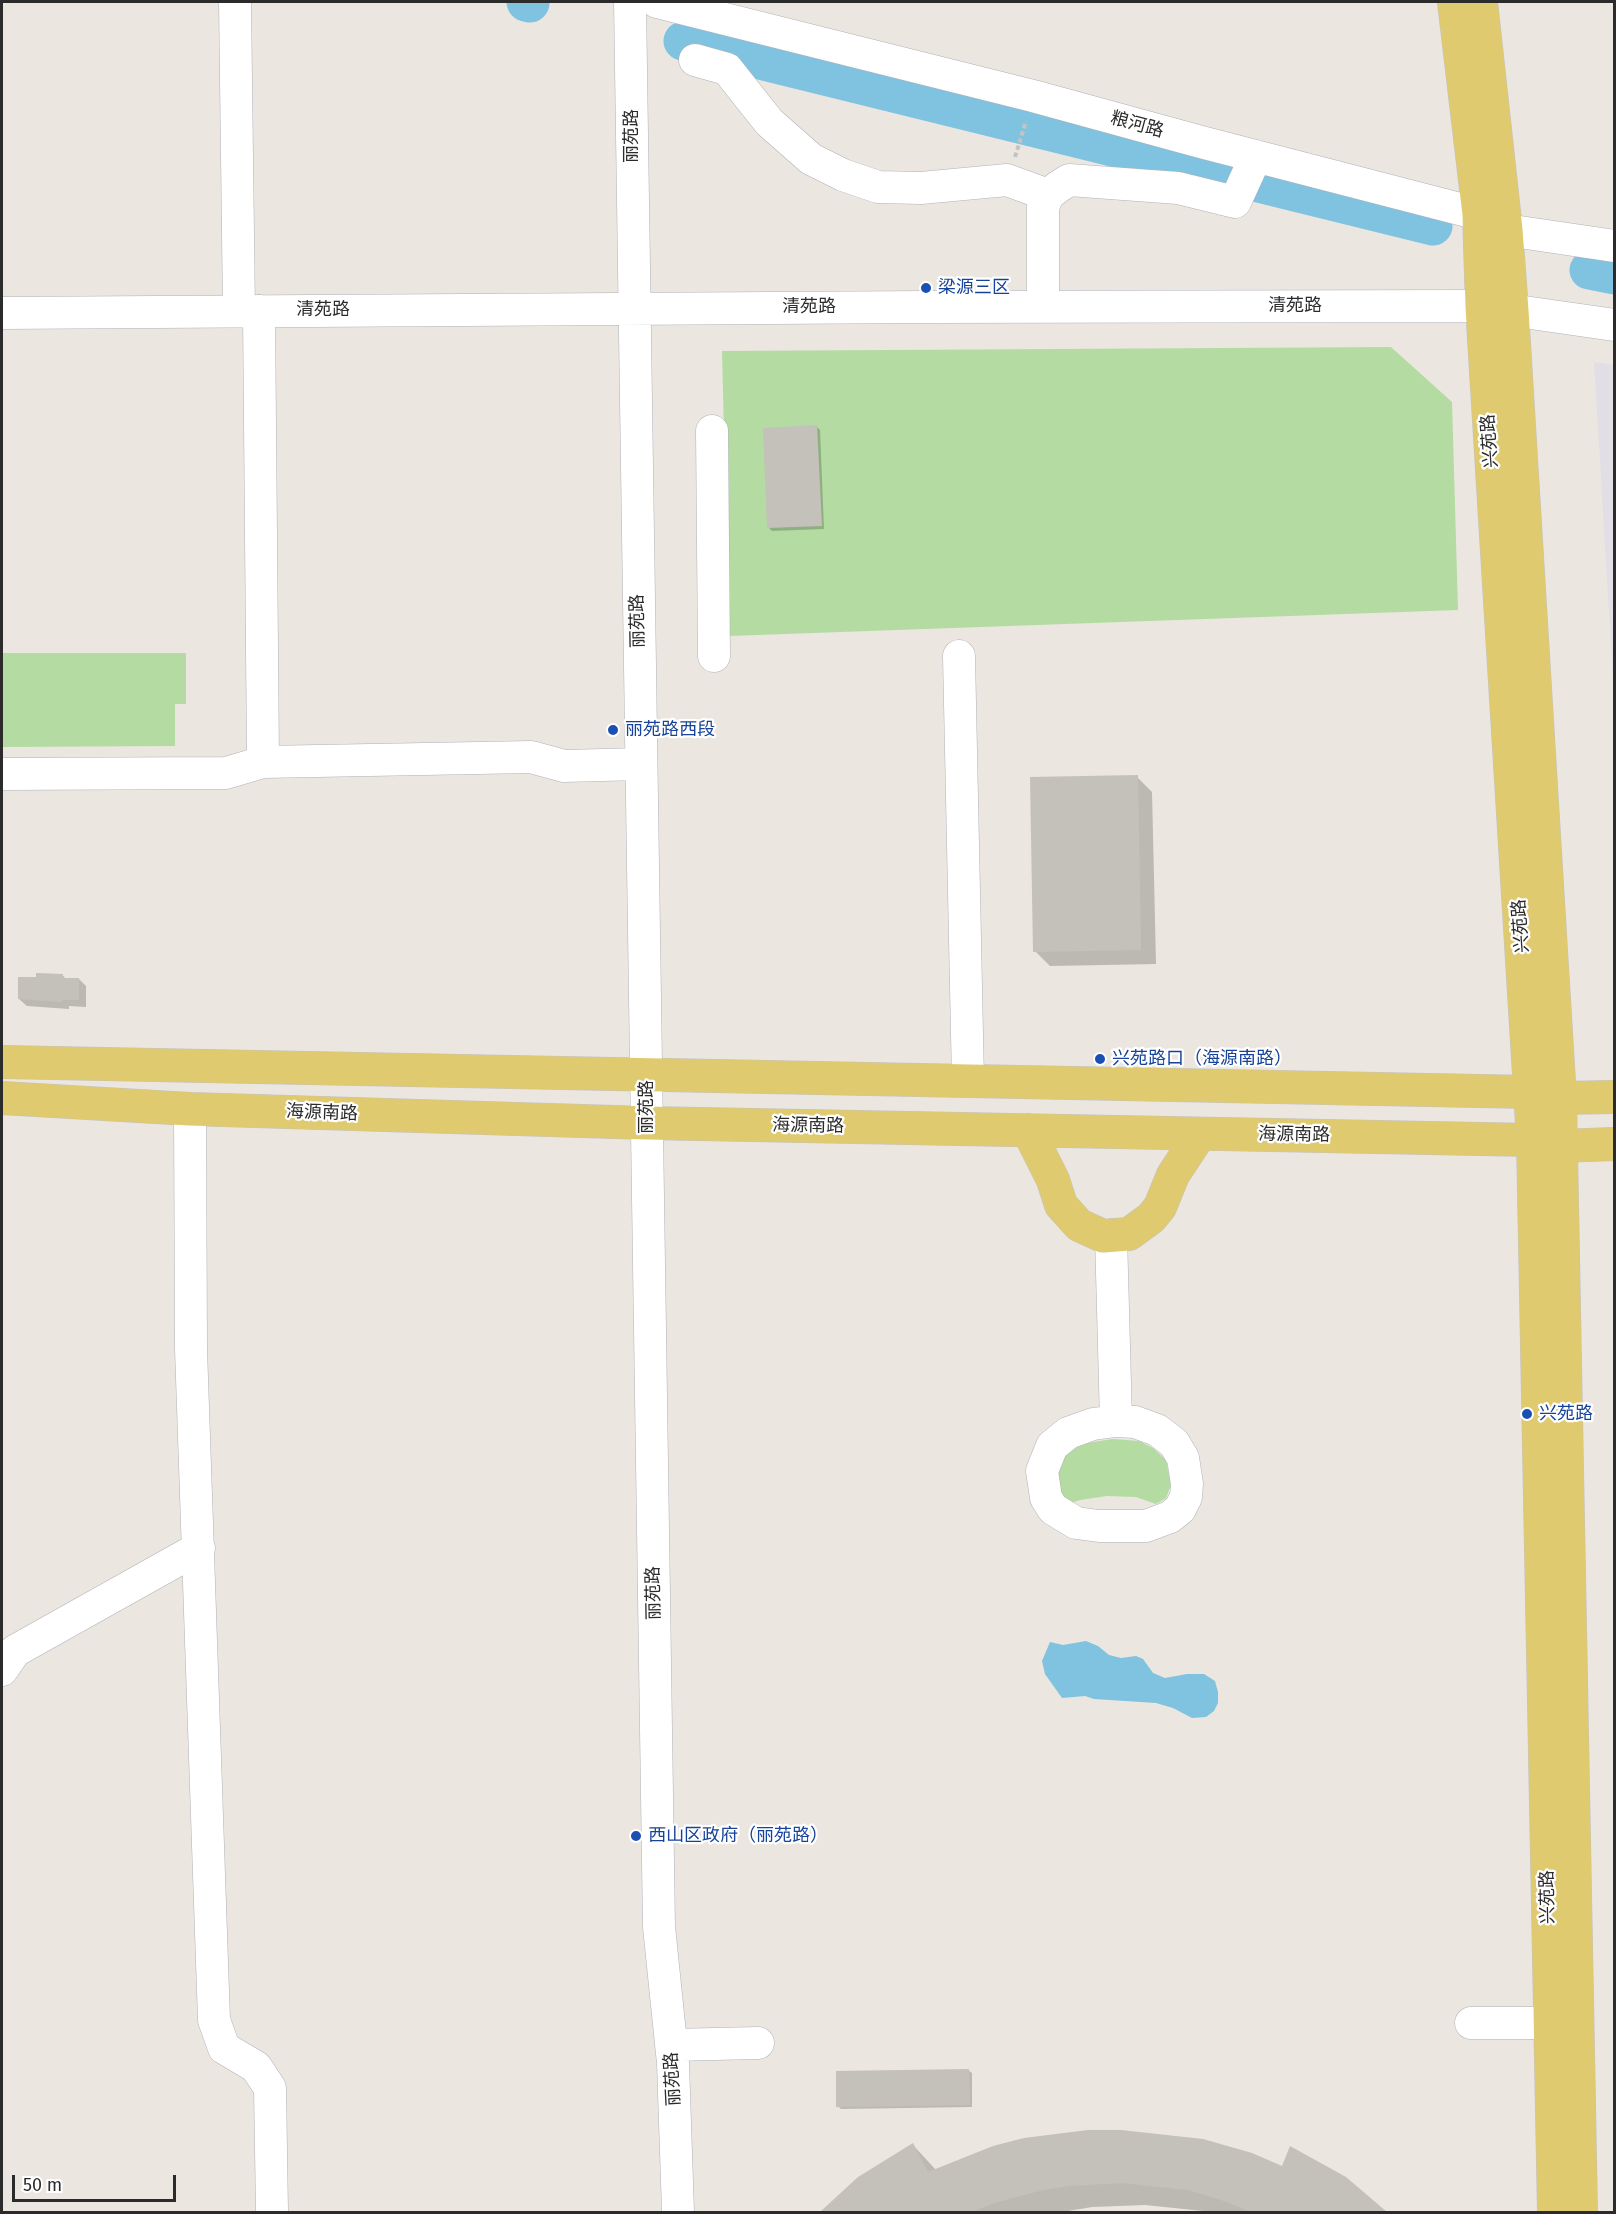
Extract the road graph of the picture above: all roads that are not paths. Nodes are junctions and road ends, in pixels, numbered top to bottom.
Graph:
1 (236, 2) edge
2 (630, 2) edge
3 (657, 2) edge
4 (1454, 2) edge
5 (1480, 2) edge
6 (695, 60) dead end
7 (1201, 142) junction
8 (1256, 156) junction
9 (1178, 188) junction
10 (1048, 195) junction
11 (1492, 222) junction
12 (1614, 246) edge
13 (1042, 307) junction
14 (633, 308) junction
15 (1497, 309) junction
16 (249, 311) junction
17 (2, 313) edge
18 (1614, 325) edge
19 (712, 431) dead end
20 (714, 656) dead end
21 (959, 656) dead end
22 (263, 762) junction
23 (641, 764) junction
24 (2, 774) edge
25 (8, 1061) edge
26 (646, 1075) junction
27 (968, 1082) junction
28 (1545, 1095) junction
29 (1614, 1097) edge
30 (8, 1100) edge
31 (190, 1109) junction
32 (647, 1123) junction
33 (1028, 1130) junction
34 (1200, 1134) junction
35 (1547, 1143) junction
36 (1614, 1144) edge
37 (1111, 1235) junction
38 (1116, 1421) junction
39 (199, 1548) junction
40 (2, 1670) edge
41 (1471, 2023) dead end
42 (1551, 2023) junction
43 (758, 2043) dead end
44 (671, 2045) junction
45 (272, 2212) edge
46 (678, 2212) edge
47 (1554, 2212) edge
48 (1581, 2212) edge

1 - 16 street
2 - 14 street, 丽苑路
3 - 7 street, 粮河路
4 - 11 main road, 兴苑路
5 - 11 main road, 兴苑路
6 - 10 street
7 - 8 street, 粮河路
7 - 9 street
8 - 9 street
8 - 11 street, 粮河路
9 - 10 street
10 - 13 street
11 - 12 street, 粮河路
11 - 15 main road, 兴苑路
13 - 14 street, 清苑路
13 - 15 street, 清苑路
14 - 16 street, 清苑路
14 - 23 street, 丽苑路
15 - 18 street, 清苑路
15 - 28 main road, 兴苑路
16 - 17 street, 清苑路
16 - 22 street
19 - 20 street
21 - 27 street
22 - 23 street
22 - 24 street
23 - 26 street, 丽苑路
25 - 26 main road
26 - 27 main road
26 - 32 street, 丽苑路
27 - 28 main road
28 - 29 main road
28 - 35 main road, 兴苑路
30 - 31 main road, 海源南路
31 - 32 main road, 海源南路
31 - 39 street
32 - 33 main road, 海源南路
32 - 44 street, 丽苑路
33 - 34 main road, 海源南路
33 - 37 main road
34 - 35 main road, 海源南路
34 - 37 main road
35 - 36 main road, 海源南路
35 - 42 main road, 兴苑路
35 - 48 main road, 兴苑路
37 - 38 street
38 - 38 street
39 - 40 street
39 - 45 street
41 - 42 street
42 - 47 main road, 兴苑路
43 - 44 street
44 - 46 street, 丽苑路

